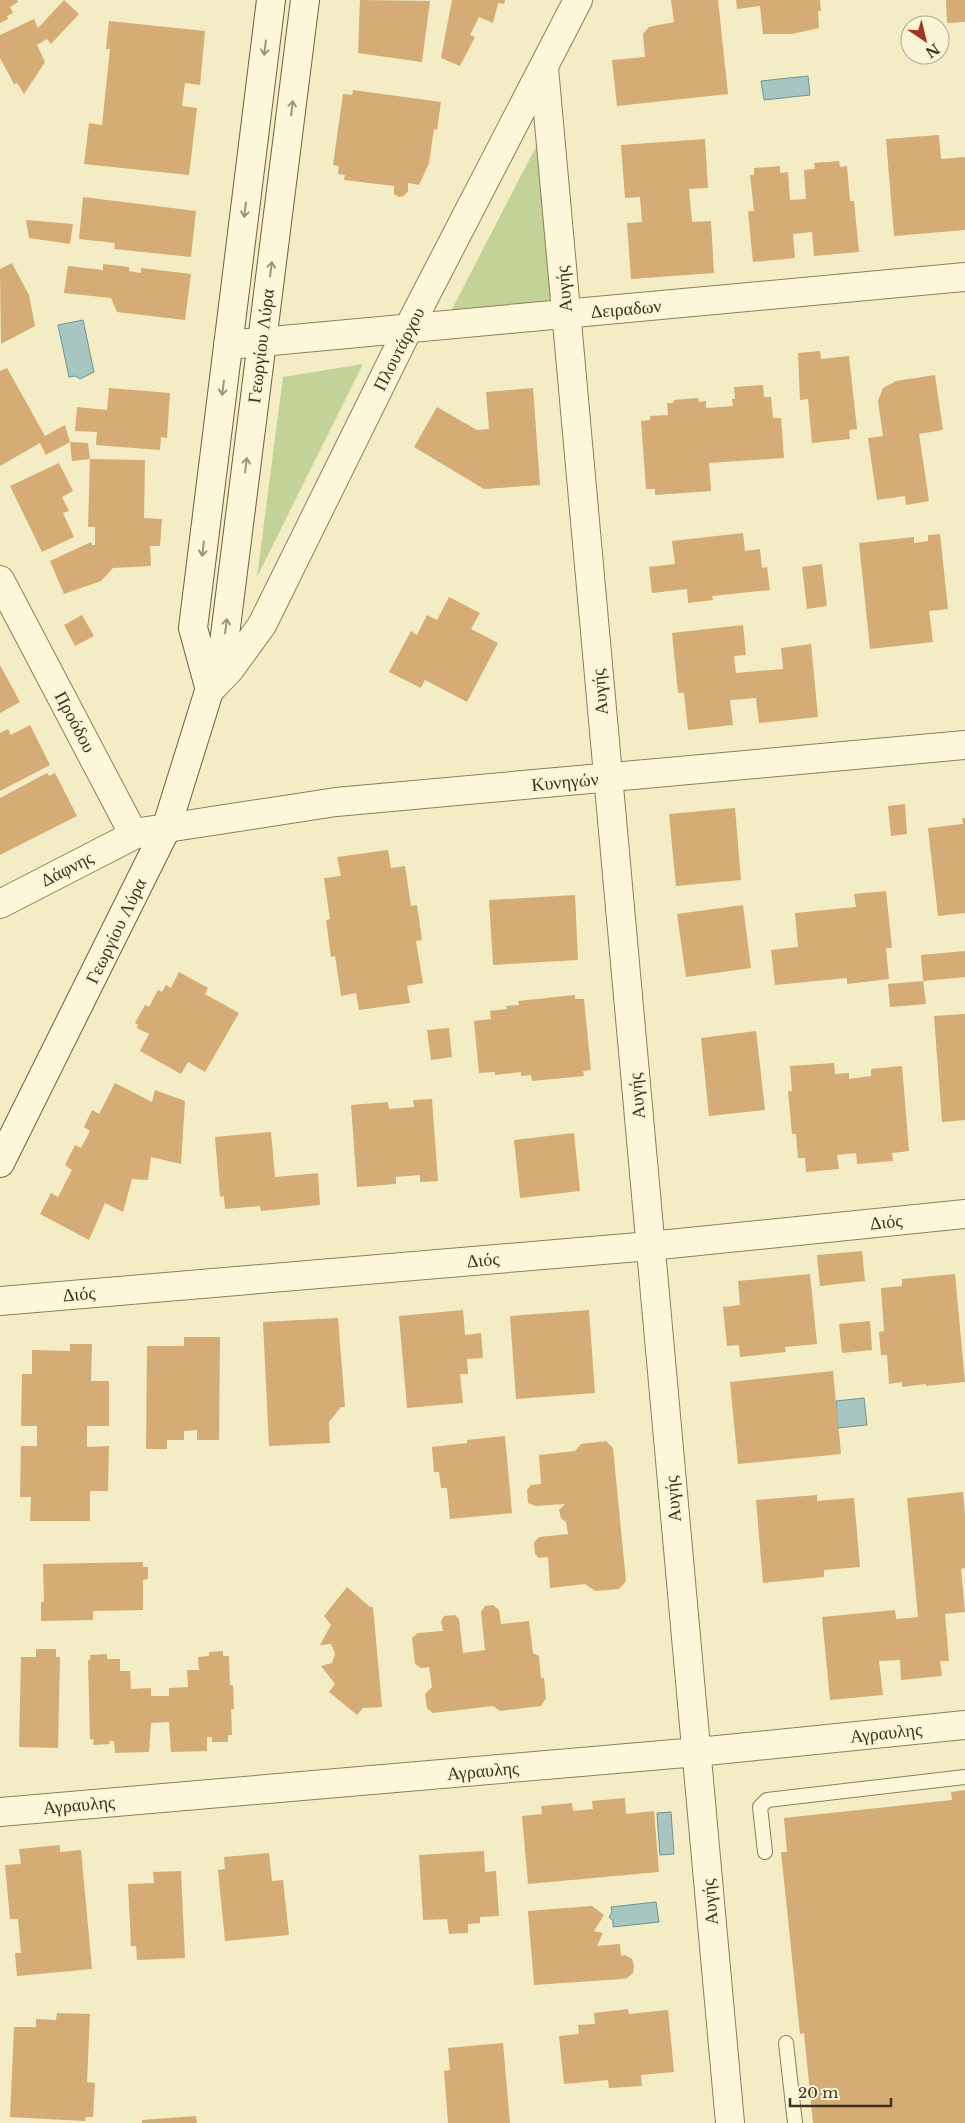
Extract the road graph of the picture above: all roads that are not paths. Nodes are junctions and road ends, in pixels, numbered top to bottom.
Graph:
1 (271, 0) edge
2 (305, 0) edge
3 (578, 0) edge
4 (544, 68) junction
5 (965, 277) edge
6 (566, 314) junction
7 (408, 329) junction
8 (262, 342) junction
9 (228, 345) junction
10 (0, 580) edge
11 (210, 690) junction
12 (965, 745) edge
13 (608, 778) junction
14 (166, 829) junction
15 (134, 835) junction
16 (0, 904) edge
17 (0, 1163) edge
18 (965, 1214) edge
19 (650, 1246) junction
20 (0, 1301) edge
21 (965, 1725) edge
22 (697, 1752) junction
23 (965, 1777) edge
24 (0, 1812) edge
25 (765, 1852) dead end
26 (786, 2043) dead end
27 (730, 2123) edge
28 (796, 2123) edge

1 -> 9 street, Γεωργίου Λύρα
8 -> 2 street, Γεωργίου Λύρα
3 - 4 street, Πλουτάρχου
4 - 6 street, Αυγής
4 - 7 street, Πλουτάρχου
5 - 6 street, Δειραδων
6 - 7 street, Δειραδων
6 - 13 street, Αυγής
7 - 8 street, Δειραδων
7 - 11 street, Πλουτάρχου
8 - 9 street, Δειραδων
11 -> 8 street, Γεωργίου Λύρα
9 -> 11 street, Γεωργίου Λύρα
10 - 15 street, Προόδου
11 - 14 street, Γεωργίου Λύρα
12 - 13 street, Κυνηγών
13 - 14 street, Κυνηγών
13 - 19 street, Αυγής
14 - 15 street
14 - 17 street, Γεωργίου Λύρα
15 - 16 street, Δάφνης
18 - 19 street, Διός
19 - 20 street, Διός
19 - 22 street, Αυγής
21 - 22 street, Αγραυλης
22 - 24 street, Αγραυλης
22 - 27 street, Αυγής
23 - 25 lane
26 - 28 lane

